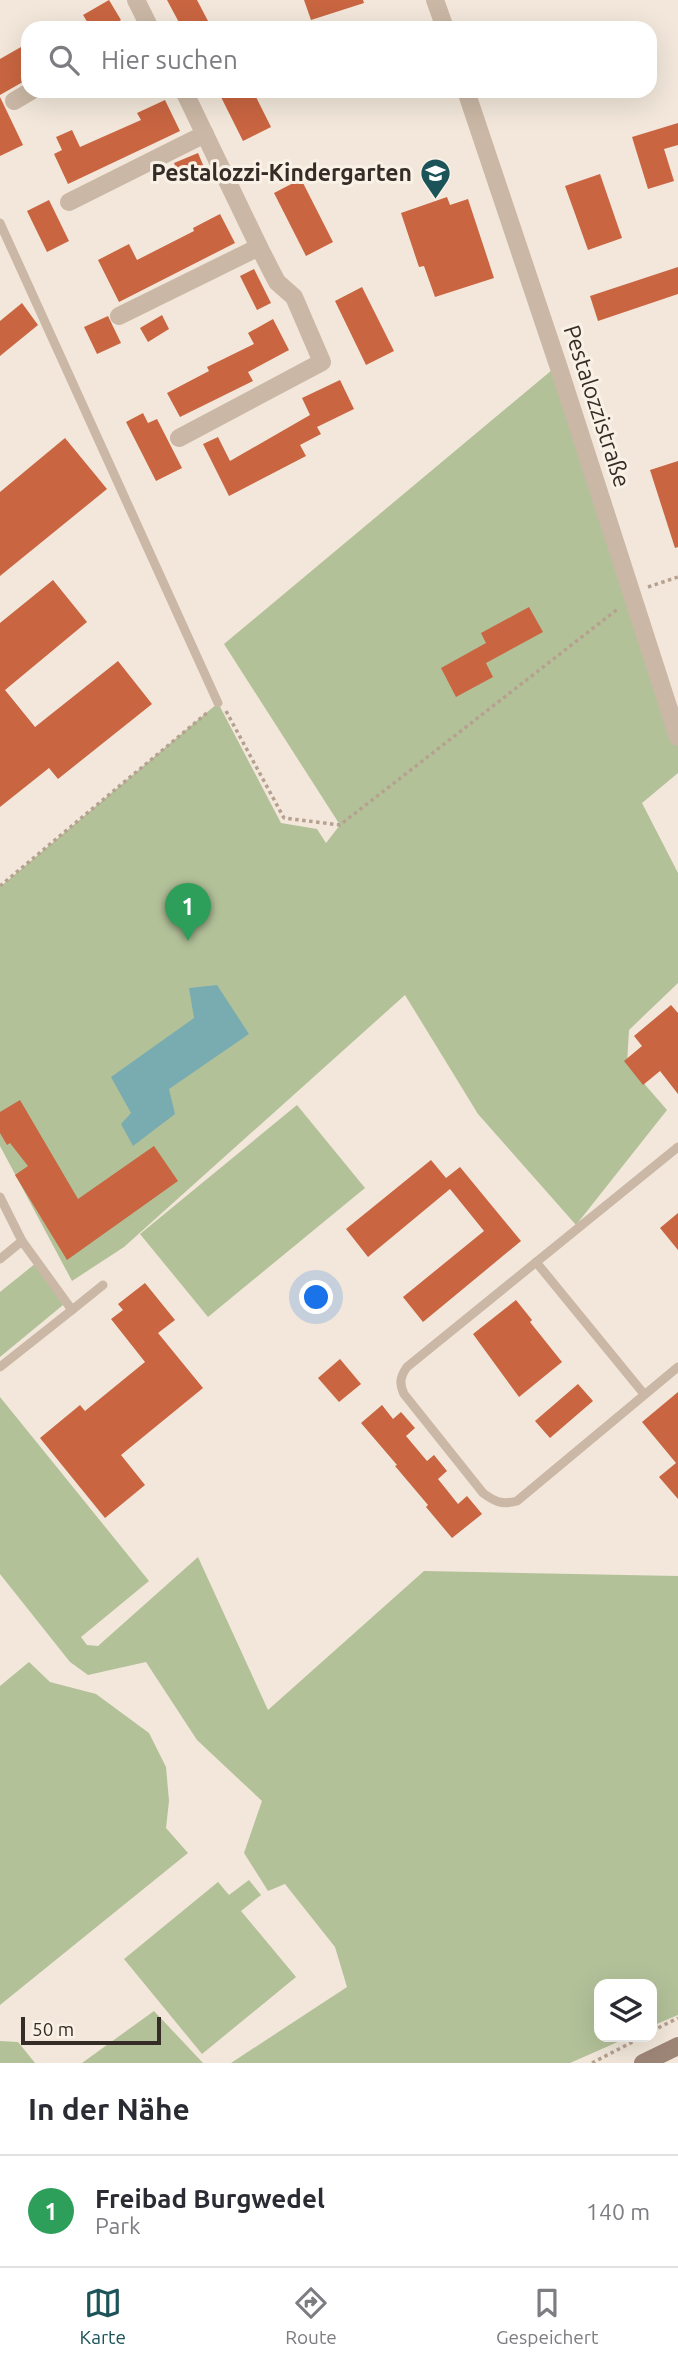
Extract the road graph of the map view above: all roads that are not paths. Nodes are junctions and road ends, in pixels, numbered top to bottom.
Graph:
1 (136, 0) edge
2 (435, 0) edge
3 (143, 21) edge
4 (442, 21) edge
5 (21, 97) edge
6 (187, 98) edge
7 (468, 98) edge
8 (14, 101) dead end
9 (205, 134) junction
10 (69, 202) dead end
11 (0, 223) edge
12 (259, 247) junction
13 (119, 316) dead end
14 (179, 438) dead end
15 (671, 691) edge
16 (218, 703) road end
17 (678, 737) edge
18 (678, 1147) edge
19 (0, 1197) edge
20 (22, 1241) junction
21 (0, 1259) edge
22 (536, 1262) junction
23 (103, 1285) dead end
24 (72, 1310) junction
25 (0, 1367) edge
26 (678, 1367) edge
27 (644, 1394) junction
28 (678, 2046) edge
29 (643, 2063) edge

1 - 3 street
2 - 4 street
5 - 8 street
6 - 9 street
7 - 15 street, Pestalozzistraße
9 - 10 street
9 - 12 street
11 - 16 lane
12 - 13 street
12 - 14 street
15 - 17 street, Pestalozzistraße
18 - 22 lane
19 - 20 lane
20 - 21 lane
20 - 24 lane
22 - 27 lane
22 - 27 lane
23 - 24 lane
24 - 25 lane
26 - 27 lane
28 - 29 street

